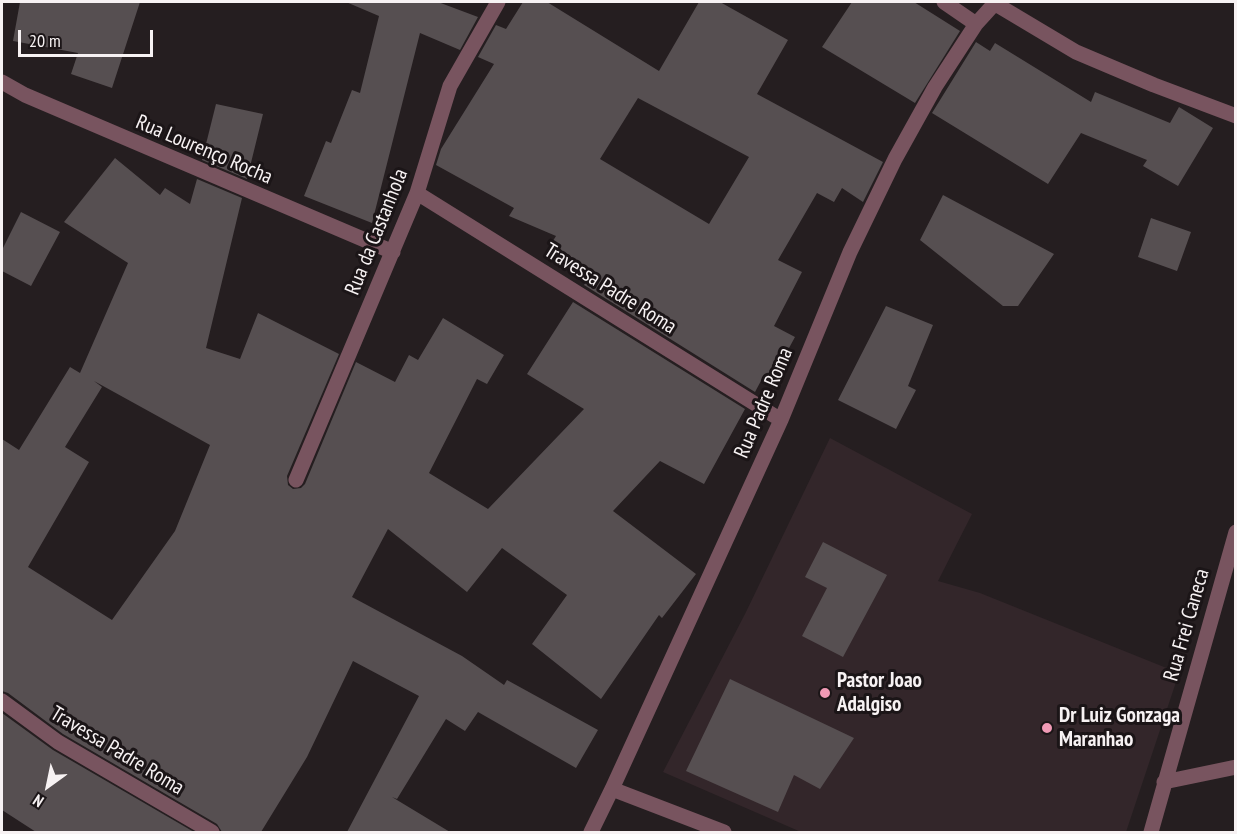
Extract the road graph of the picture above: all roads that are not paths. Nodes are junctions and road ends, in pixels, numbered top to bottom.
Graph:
1 (498, 2) edge
2 (944, 2) edge
3 (995, 2) edge
4 (976, 24) junction
5 (2, 82) edge
6 (1236, 116) edge
7 (417, 194) junction
8 (393, 252) junction
9 (781, 420) junction
10 (296, 480) dead end
11 (1236, 532) edge
12 (2, 702) edge
13 (1236, 767) edge
14 (1164, 782) junction
15 (612, 789) junction
16 (212, 832) edge
17 (591, 832) edge
18 (724, 832) edge
19 (1151, 832) edge

1 - 7 street, Rua da Castanhola
2 - 4 street
3 - 4 street, Rua Padre Roma
3 - 6 street
4 - 9 street, Rua Padre Roma
5 - 8 street, Rua Lourenço Rocha
7 - 8 street, Rua da Castanhola
7 - 9 street, Travessa Padre Roma
8 - 10 street, Rua da Castanhola
9 - 15 street, Rua Padre Roma
11 - 14 street, Rua Frei Caneca
12 - 16 street, Travessa Padre Roma
13 - 14 street
14 - 19 street, Rua Frei Caneca
15 - 17 street, Rua Padre Roma
15 - 18 street

